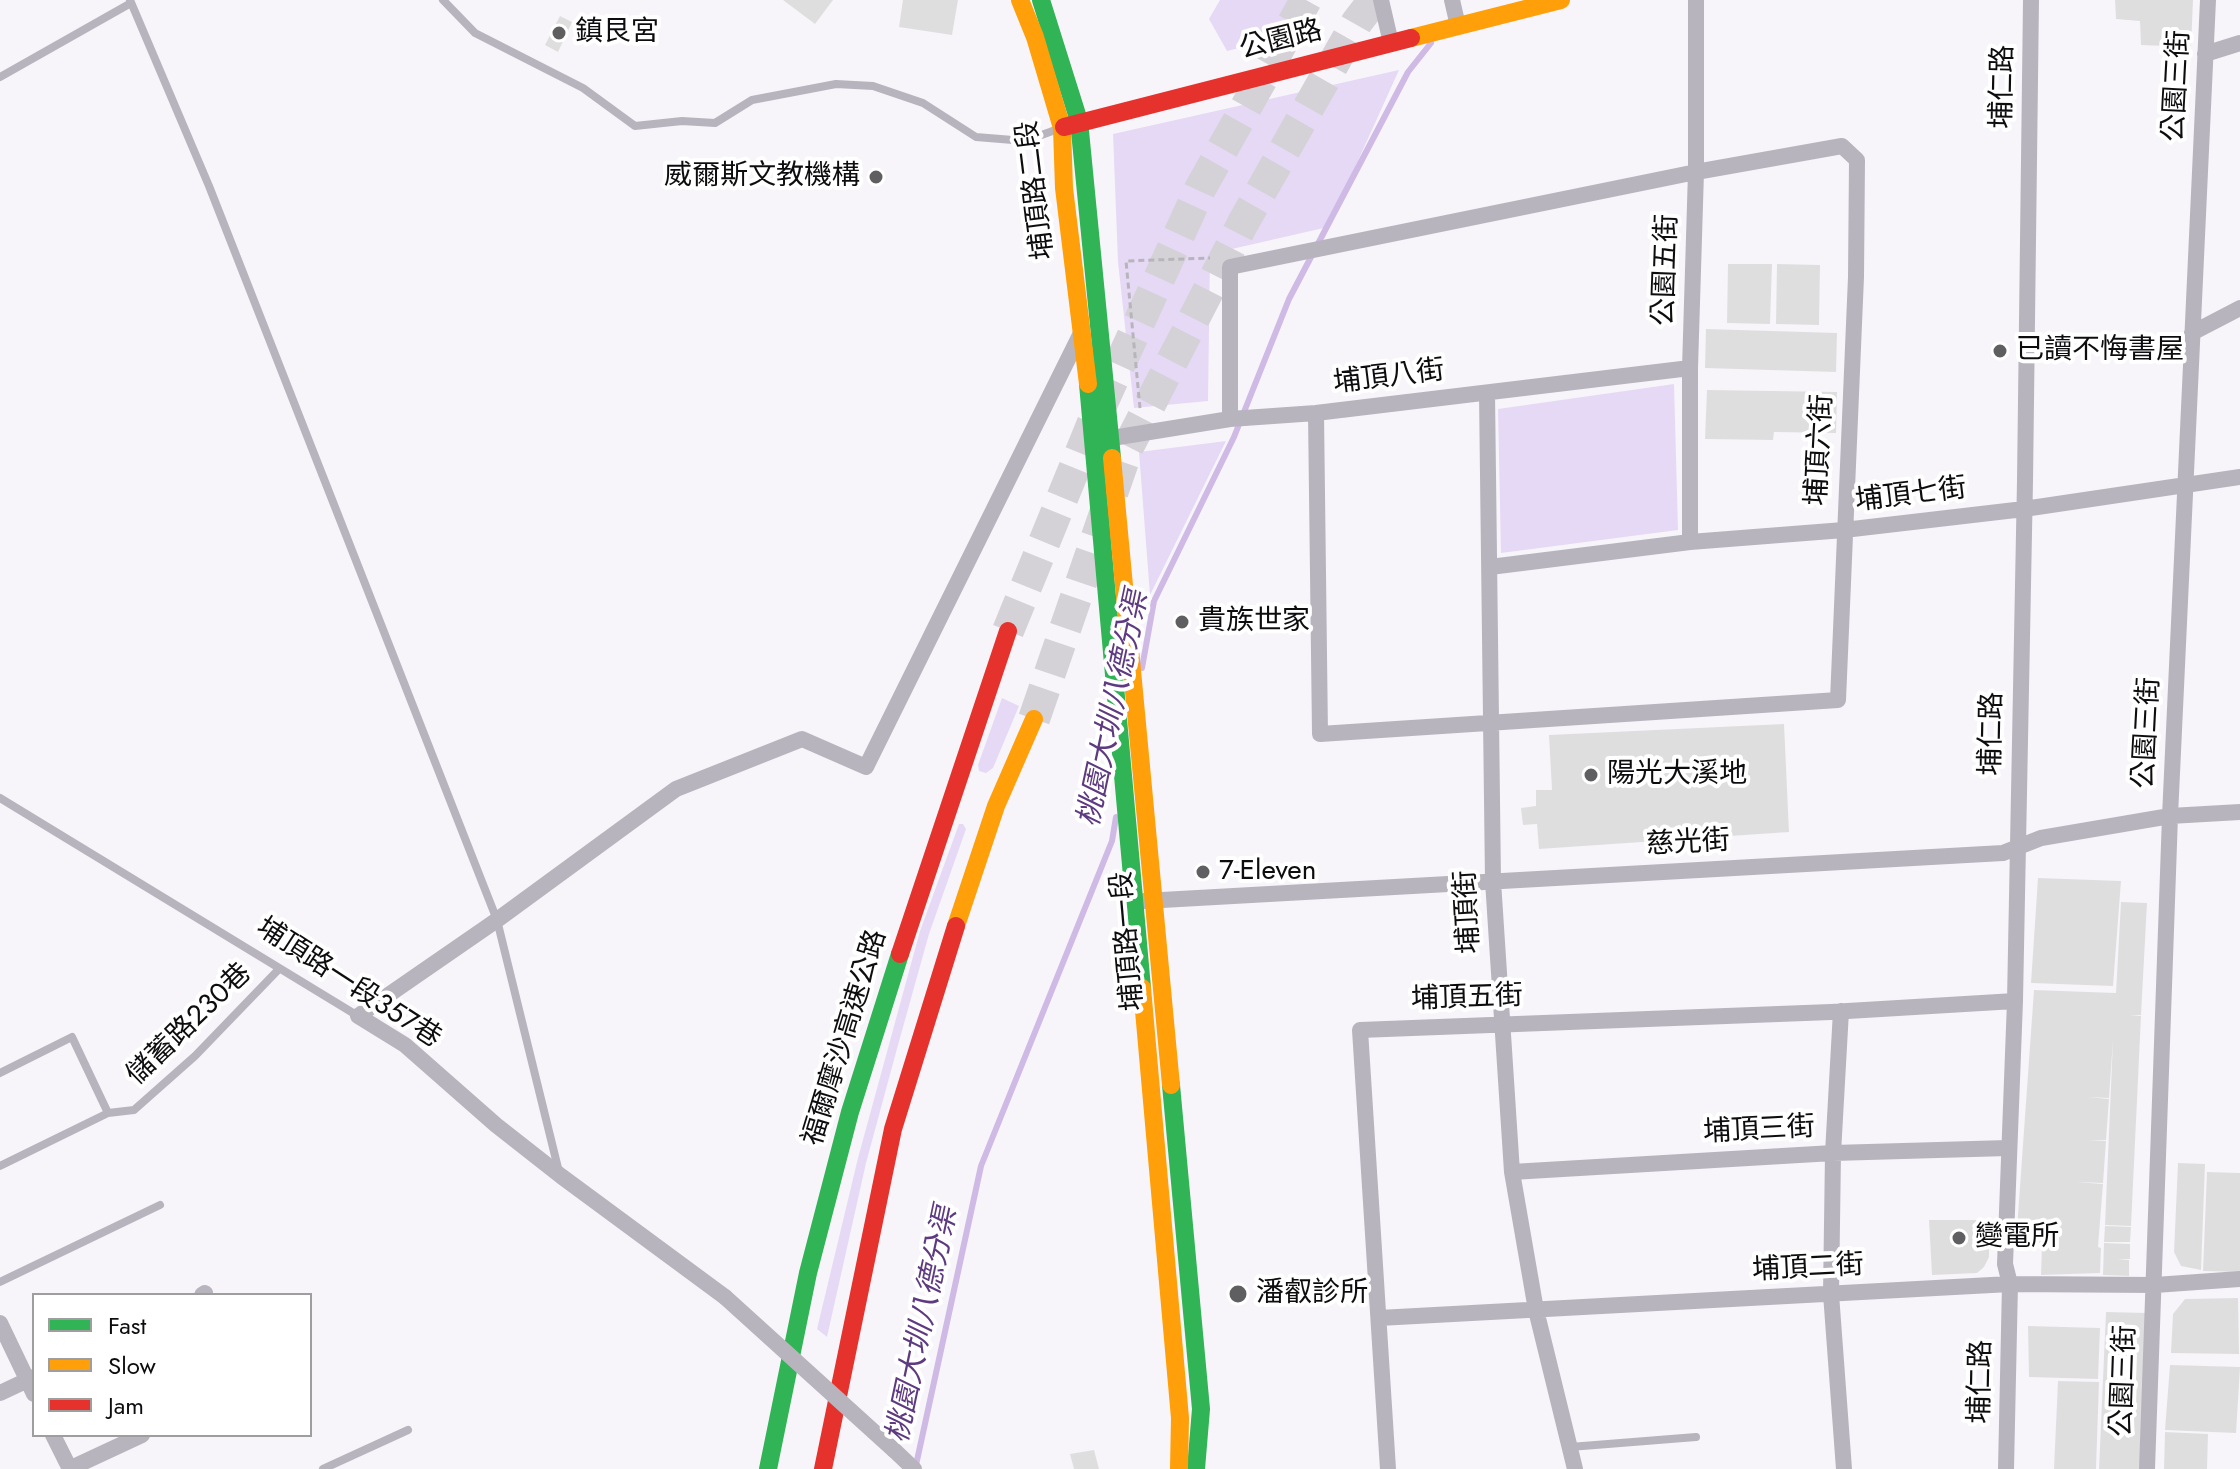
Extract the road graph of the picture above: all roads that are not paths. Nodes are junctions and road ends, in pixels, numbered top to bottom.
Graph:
1 (443, 0) edge
2 (1020, 0) edge
3 (1041, 0) edge
4 (1381, 0) edge
5 (1452, 0) edge
6 (1561, 0) edge
7 (1696, 0) edge
8 (2031, 0) edge
9 (2208, 0) edge
10 (130, 1) edge
11 (1458, 26) junction
12 (1391, 43) junction
13 (2240, 43) edge
14 (2205, 54) junction
15 (0, 77) edge
16 (1071, 124) junction
17 (1696, 172) junction
18 (2240, 308) edge
19 (1099, 312) joint
20 (1083, 330) junction
21 (2192, 333) junction
22 (1690, 368) junction
23 (1487, 393) junction
24 (1316, 413) junction
25 (1230, 419) junction
26 (1102, 440) junction
27 (2240, 477) edge
28 (2186, 486) junction
29 (2024, 509) junction
30 (1844, 530) junction
31 (1690, 542) junction
32 (1490, 567) junction
33 (1008, 631) tunnel mouth
34 (1034, 719) tunnel mouth
35 (1492, 724) junction
36 (0, 798) edge
37 (975, 802) junction
38 (2240, 812) edge
39 (2170, 816) junction
40 (2016, 847) junction
41 (1493, 881) junction
42 (1154, 900) junction
43 (1134, 903) junction
44 (497, 920) junction
45 (279, 969) junction
46 (2015, 1001) junction
47 (1841, 1011) junction
48 (358, 1016) junction
49 (1502, 1024) junction
50 (0, 1073) edge
51 (108, 1113) junction
52 (2008, 1148) junction
53 (1833, 1153) junction
54 (0, 1166) edge
55 (1512, 1172) junction
56 (561, 1176) junction
57 (160, 1205) dead end
58 (2240, 1279) edge
59 (0, 1282) edge
60 (2010, 1284) junction
61 (2155, 1285) junction
62 (1831, 1294) junction
63 (1536, 1310) junction
64 (1379, 1318) junction
65 (0, 1323) edge
66 (32, 1384) edge
67 (0, 1393) edge
68 (408, 1430) dead end
69 (54, 1437) edge
70 (138, 1437) edge
71 (1696, 1437) dead end
72 (1570, 1447) junction
73 (69, 1469) edge
74 (323, 1469) edge
75 (768, 1469) edge
76 (823, 1469) edge
77 (914, 1469) edge
78 (1179, 1469) edge
79 (1196, 1469) edge
80 (1388, 1469) edge
81 (1575, 1469) edge
82 (1844, 1469) edge
83 (2006, 1469) edge
84 (2147, 1469) edge

1 - 16 lane
2 - 16 main road, 埔頂路二段
3 - 16 main road, 埔頂路二段
4 - 12 street
5 - 11 street
6 - 11 main road, 公園路
7 - 17 street, 公園五街
8 - 29 street, 埔仁路
9 - 14 street, 公園三街
10 - 15 lane
10 - 44 lane
11 - 12 main road, 公園路
12 - 16 main road, 公園路
13 - 14 street
14 - 21 street, 公園三街
16 - 19 main road, 埔頂路二段
16 - 20 main road, 埔頂路二段
17 - 22 street, 公園五街
17 - 25 street, 埔頂六街
17 - 30 street, 埔頂六街
18 - 21 street
19 - 26 main road, 埔頂路一段
20 - 26 main road, 埔頂路一段
20 - 44 street
21 - 28 street, 公園三街
22 - 23 street, 埔頂八街
22 - 31 street, 公園五街
23 - 24 street, 埔頂八街
23 - 32 street, 埔頂街
24 - 25 street, 埔頂八街
24 - 35 street, 埔頂六街
25 - 26 street, 埔頂八街
26 - 42 main road, 埔頂路一段
26 - 43 main road, 埔頂路一段
27 - 28 street, 埔頂七街
28 - 29 street, 埔頂七街
28 - 39 street, 公園三街
29 - 30 street, 埔頂七街
29 - 40 street, 埔仁路
30 - 31 street, 埔頂七街
30 - 35 street, 埔頂六街
31 - 32 street, 埔頂七街
32 - 35 street, 埔頂街
33 - 37 main road, 福爾摩沙高速公路
34 - 37 main road, 福爾摩沙高速公路
35 - 41 street, 埔頂街
36 - 45 lane, 埔頂路一段357巷
37 - 75 main road, 福爾摩沙高速公路
37 - 76 main road, 福爾摩沙高速公路
38 - 39 street, 慈光街
39 - 40 street, 慈光街
39 - 61 street, 公園三街
40 - 41 street, 慈光街
40 - 46 street, 埔仁路
41 - 42 street, 慈光街
41 - 49 street, 埔頂街
42 - 43 street, 慈光街
42 - 79 main road, 埔頂路一段
43 - 78 main road, 埔頂路一段
44 - 48 street
44 - 56 lane
45 - 48 lane, 埔頂路一段357巷
45 - 51 lane, 儲蓄路230巷
46 - 47 street, 埔頂五街
46 - 52 street, 埔仁路
47 - 49 street, 埔頂五街
47 - 53 street
48 - 56 street, 埔頂路一段357巷
49 - 55 street, 埔頂街
49 - 64 street, 埔頂五街
50 - 51 lane
51 - 54 lane, 儲蓄路230巷
52 - 53 street, 埔頂三街
52 - 60 street, 埔仁路
53 - 55 street, 埔頂三街
53 - 62 street
55 - 63 street, 埔頂街
56 - 77 street, 埔頂路一段357巷, bridge
57 - 59 lane
58 - 61 street, 埔頂二街
60 - 61 street, 埔頂二街
60 - 62 street, 埔頂二街
60 - 83 street, 埔仁路
61 - 84 street, 公園三街
62 - 63 street, 埔頂二街
62 - 82 street
63 - 64 street, 埔頂二街
63 - 72 street, 埔頂街
64 - 80 street, 埔頂五街
65 - 66 street
66 - 67 street
68 - 74 lane
69 - 73 street
70 - 73 street
71 - 72 lane
72 - 81 street, 埔頂街

